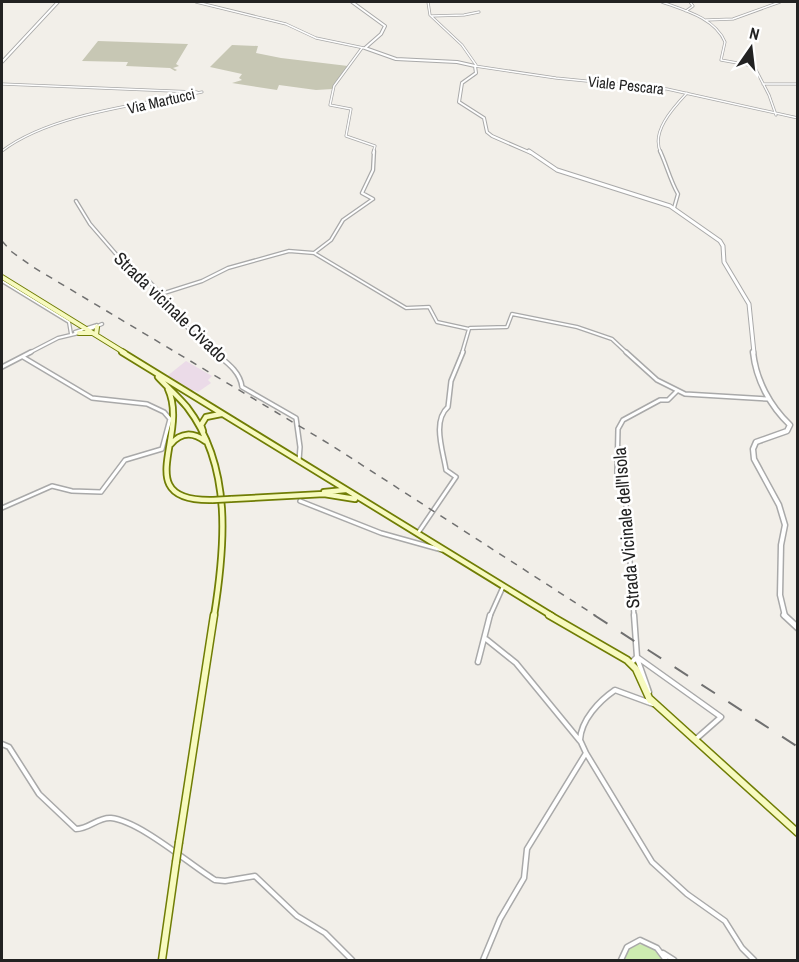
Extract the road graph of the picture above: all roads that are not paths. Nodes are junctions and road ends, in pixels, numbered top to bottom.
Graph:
1 (58, 2) edge
2 (196, 2) edge
3 (352, 2) edge
4 (428, 2) edge
5 (662, 2) edge
6 (690, 2) edge
7 (780, 2) edge
8 (686, 11) junction
9 (479, 12) dead end
10 (430, 16) junction
11 (704, 20) junction
12 (362, 48) junction
13 (368, 49) junction
14 (2, 62) edge
15 (475, 65) junction
16 (2, 84) edge
17 (763, 84) junction
18 (798, 84) edge
19 (688, 93) junction
20 (776, 115) junction
21 (798, 118) edge
22 (2, 151) edge
23 (76, 201) dead end
24 (674, 208) junction
25 (314, 253) junction
26 (2, 279) edge
27 (161, 294) junction
28 (77, 324) junction
29 (98, 325) junction
30 (86, 329) junction
31 (468, 329) junction
32 (75, 333) junction
33 (95, 335) junction
34 (23, 357) junction
35 (144, 366) junction
36 (2, 367) edge
37 (161, 380) junction
38 (677, 391) junction
39 (768, 399) junction
40 (223, 415) junction
41 (206, 442) junction
42 (165, 449) junction
43 (299, 461) junction
44 (327, 479) junction
45 (345, 490) junction
46 (320, 492) junction
47 (302, 494) junction
48 (332, 494) junction
49 (300, 501) dead end
50 (363, 502) junction
51 (2, 508) edge
52 (417, 534) junction
53 (443, 550) junction
54 (503, 587) junction
55 (798, 628) edge
56 (486, 639) junction
57 (637, 657) junction
58 (478, 662) dead end
59 (630, 664) junction
60 (652, 700) junction
61 (580, 741) junction
62 (695, 741) junction
63 (2, 744) edge
64 (586, 753) junction
65 (798, 833) edge
66 (661, 951) junction
67 (162, 960) edge
68 (352, 960) edge
69 (483, 960) edge
70 (621, 960) edge
71 (666, 960) edge
72 (674, 960) edge
73 (754, 960) edge

1 - 14 street
2 - 12 street
3 - 13 street
4 - 10 street
5 - 8 street
6 - 8 street
7 - 11 street
8 - 11 street
9 - 10 street
10 - 15 street
11 - 17 street
12 - 13 street
12 - 25 street
13 - 15 street
15 - 19 street, Viale Pescara
15 - 24 street
16 - 22 street, Via Martucci
17 - 18 street
17 - 20 street
19 - 20 street, Viale Pescara
19 - 24 street
20 - 21 street, Viale Pescara
23 - 27 street, Strada vicinale Civado
24 - 39 street
25 - 27 street
25 - 31 street
26 - 28 main road
26 - 32 street
27 - 43 street, Strada vicinale Civado
28 - 29 main road
28 - 30 main road
28 - 32 main road
29 - 30 street
29 - 33 main road
30 - 32 street
30 - 33 main road
31 - 38 street
31 - 52 street
32 - 33 main road
32 - 34 street
33 - 35 main road
34 - 36 street
34 - 42 street
35 - 37 main road
35 - 40 main road
37 - 41 main road
37 - 42 main road
38 - 39 street
38 - 57 street, Strada Vicinale dell'Isola
39 - 55 street
40 - 41 main road
40 - 43 main road
41 - 42 main road
41 - 67 main road, bridge
42 - 47 main road, bridge
42 - 51 street
43 - 44 main road
44 - 45 main road
44 - 46 main road
45 - 46 main road
45 - 48 main road
45 - 50 main road
46 - 47 main road
47 - 48 main road
48 - 50 main road
49 - 53 street
50 - 52 main road
52 - 53 main road
53 - 54 main road
54 - 56 street
54 - 59 main road
56 - 58 street
56 - 61 street
57 - 59 street
57 - 60 street, Strada Vicinale dell'Isola
57 - 62 street
59 - 60 main road
60 - 61 street
60 - 62 main road
61 - 64 street
62 - 65 main road
63 - 68 street
64 - 69 street
64 - 73 street
66 - 70 street
66 - 71 street
66 - 72 street

